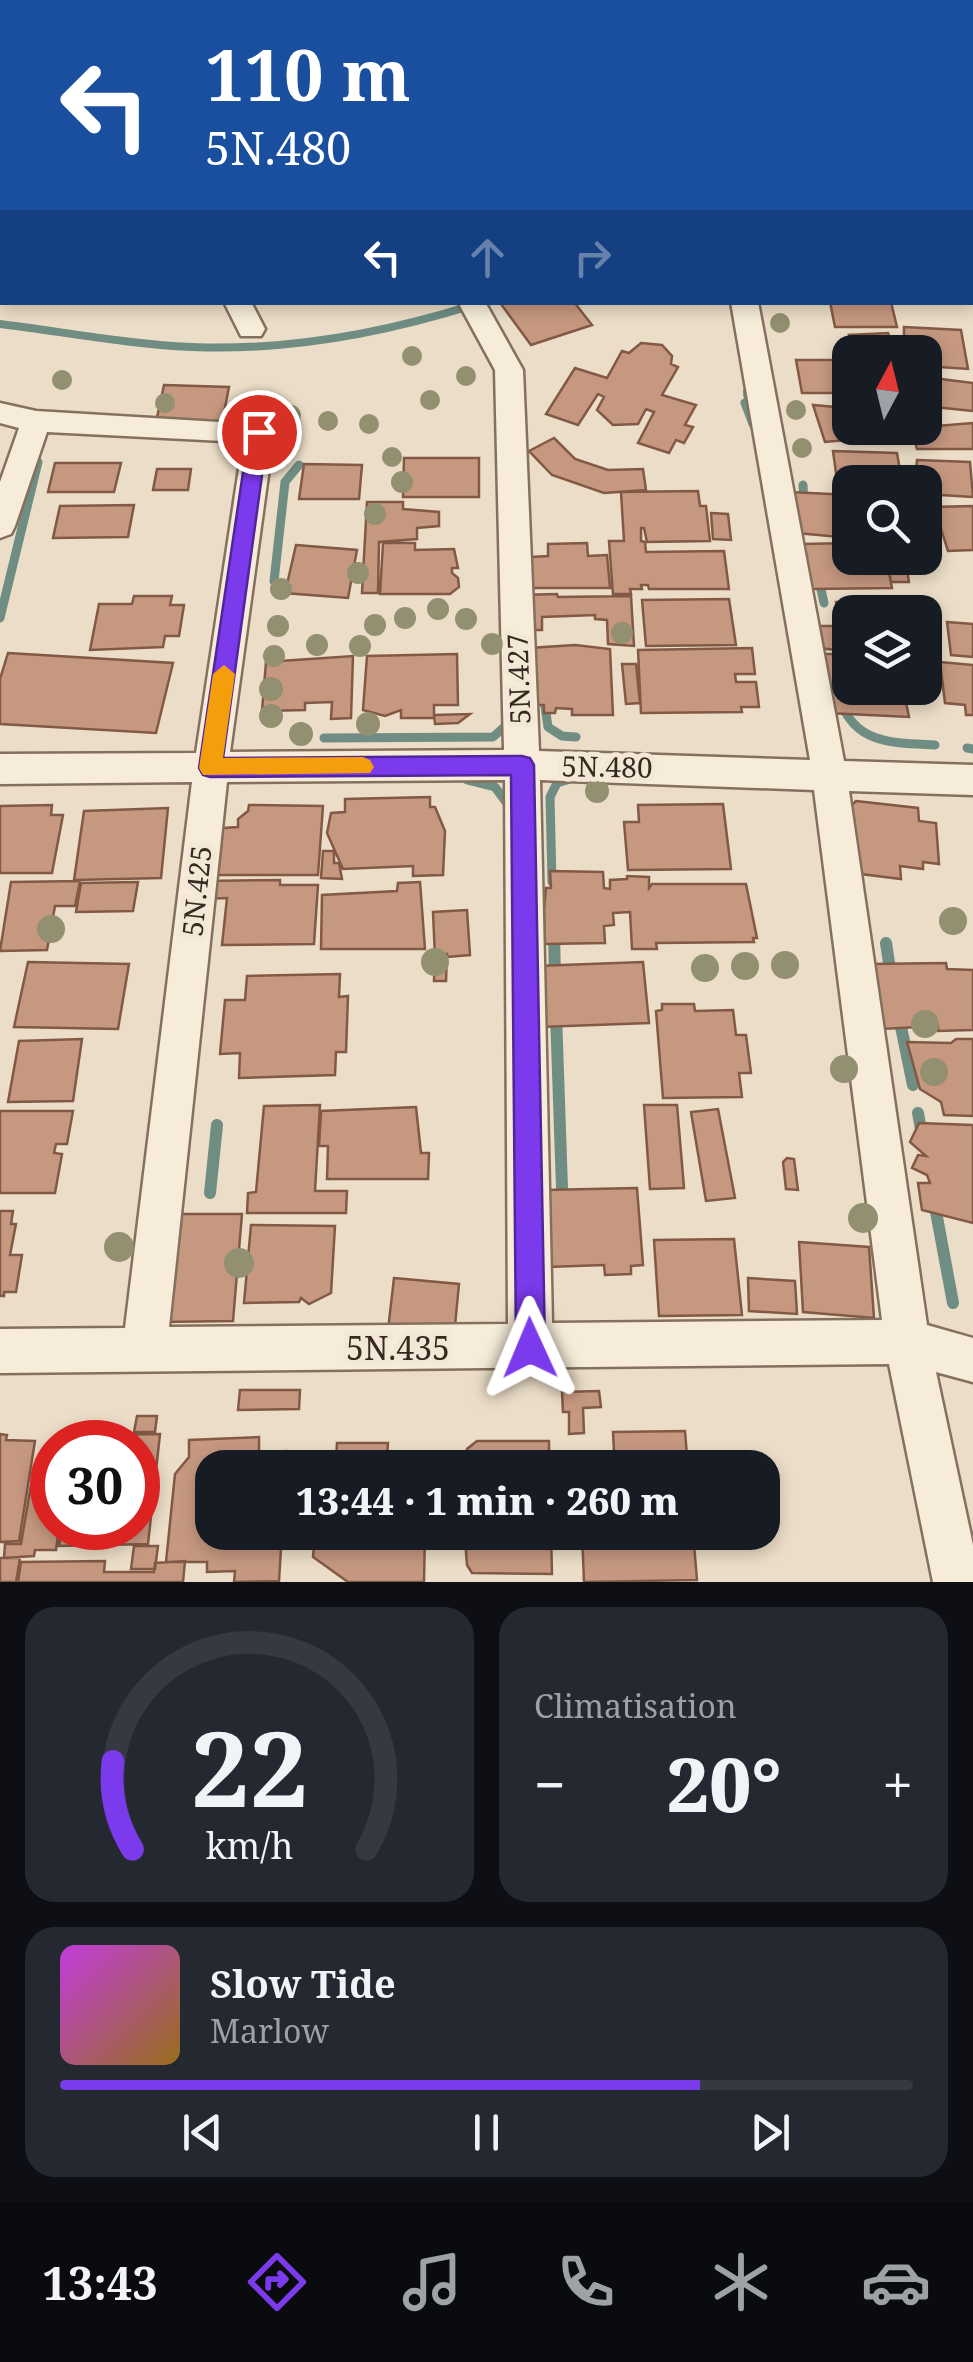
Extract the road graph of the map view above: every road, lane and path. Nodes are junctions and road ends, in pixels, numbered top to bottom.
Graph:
1 (238, 305) edge
2 (745, 305) edge
3 (475, 309) edge
4 (251, 329) dead end
5 (0, 413) edge
6 (36, 420) junction
7 (0, 526) edge
8 (522, 765) junction
9 (210, 768) junction
10 (0, 770) edge
11 (829, 772) junction
12 (973, 780) edge
13 (907, 1342) junction
14 (530, 1348) junction
15 (144, 1350) junction
16 (0, 1351) edge
17 (973, 1360) edge
18 (956, 1582) edge

1 - 4 street
2 - 11 street
3 - 8 street, 5N.427
5 - 6 street
6 - 7 street
6 - 9 street, 5N.425
8 - 9 street, 5N.480
8 - 11 street, 5N.480
8 - 14 street, 5N.427
9 - 10 street, 5N.480
9 - 15 street, 5N.425
11 - 12 street, 5N.480
11 - 13 street
13 - 14 street, 5N.435
13 - 17 street, 5N.435
13 - 18 street
14 - 15 street, 5N.435
15 - 16 street, 5N.435

